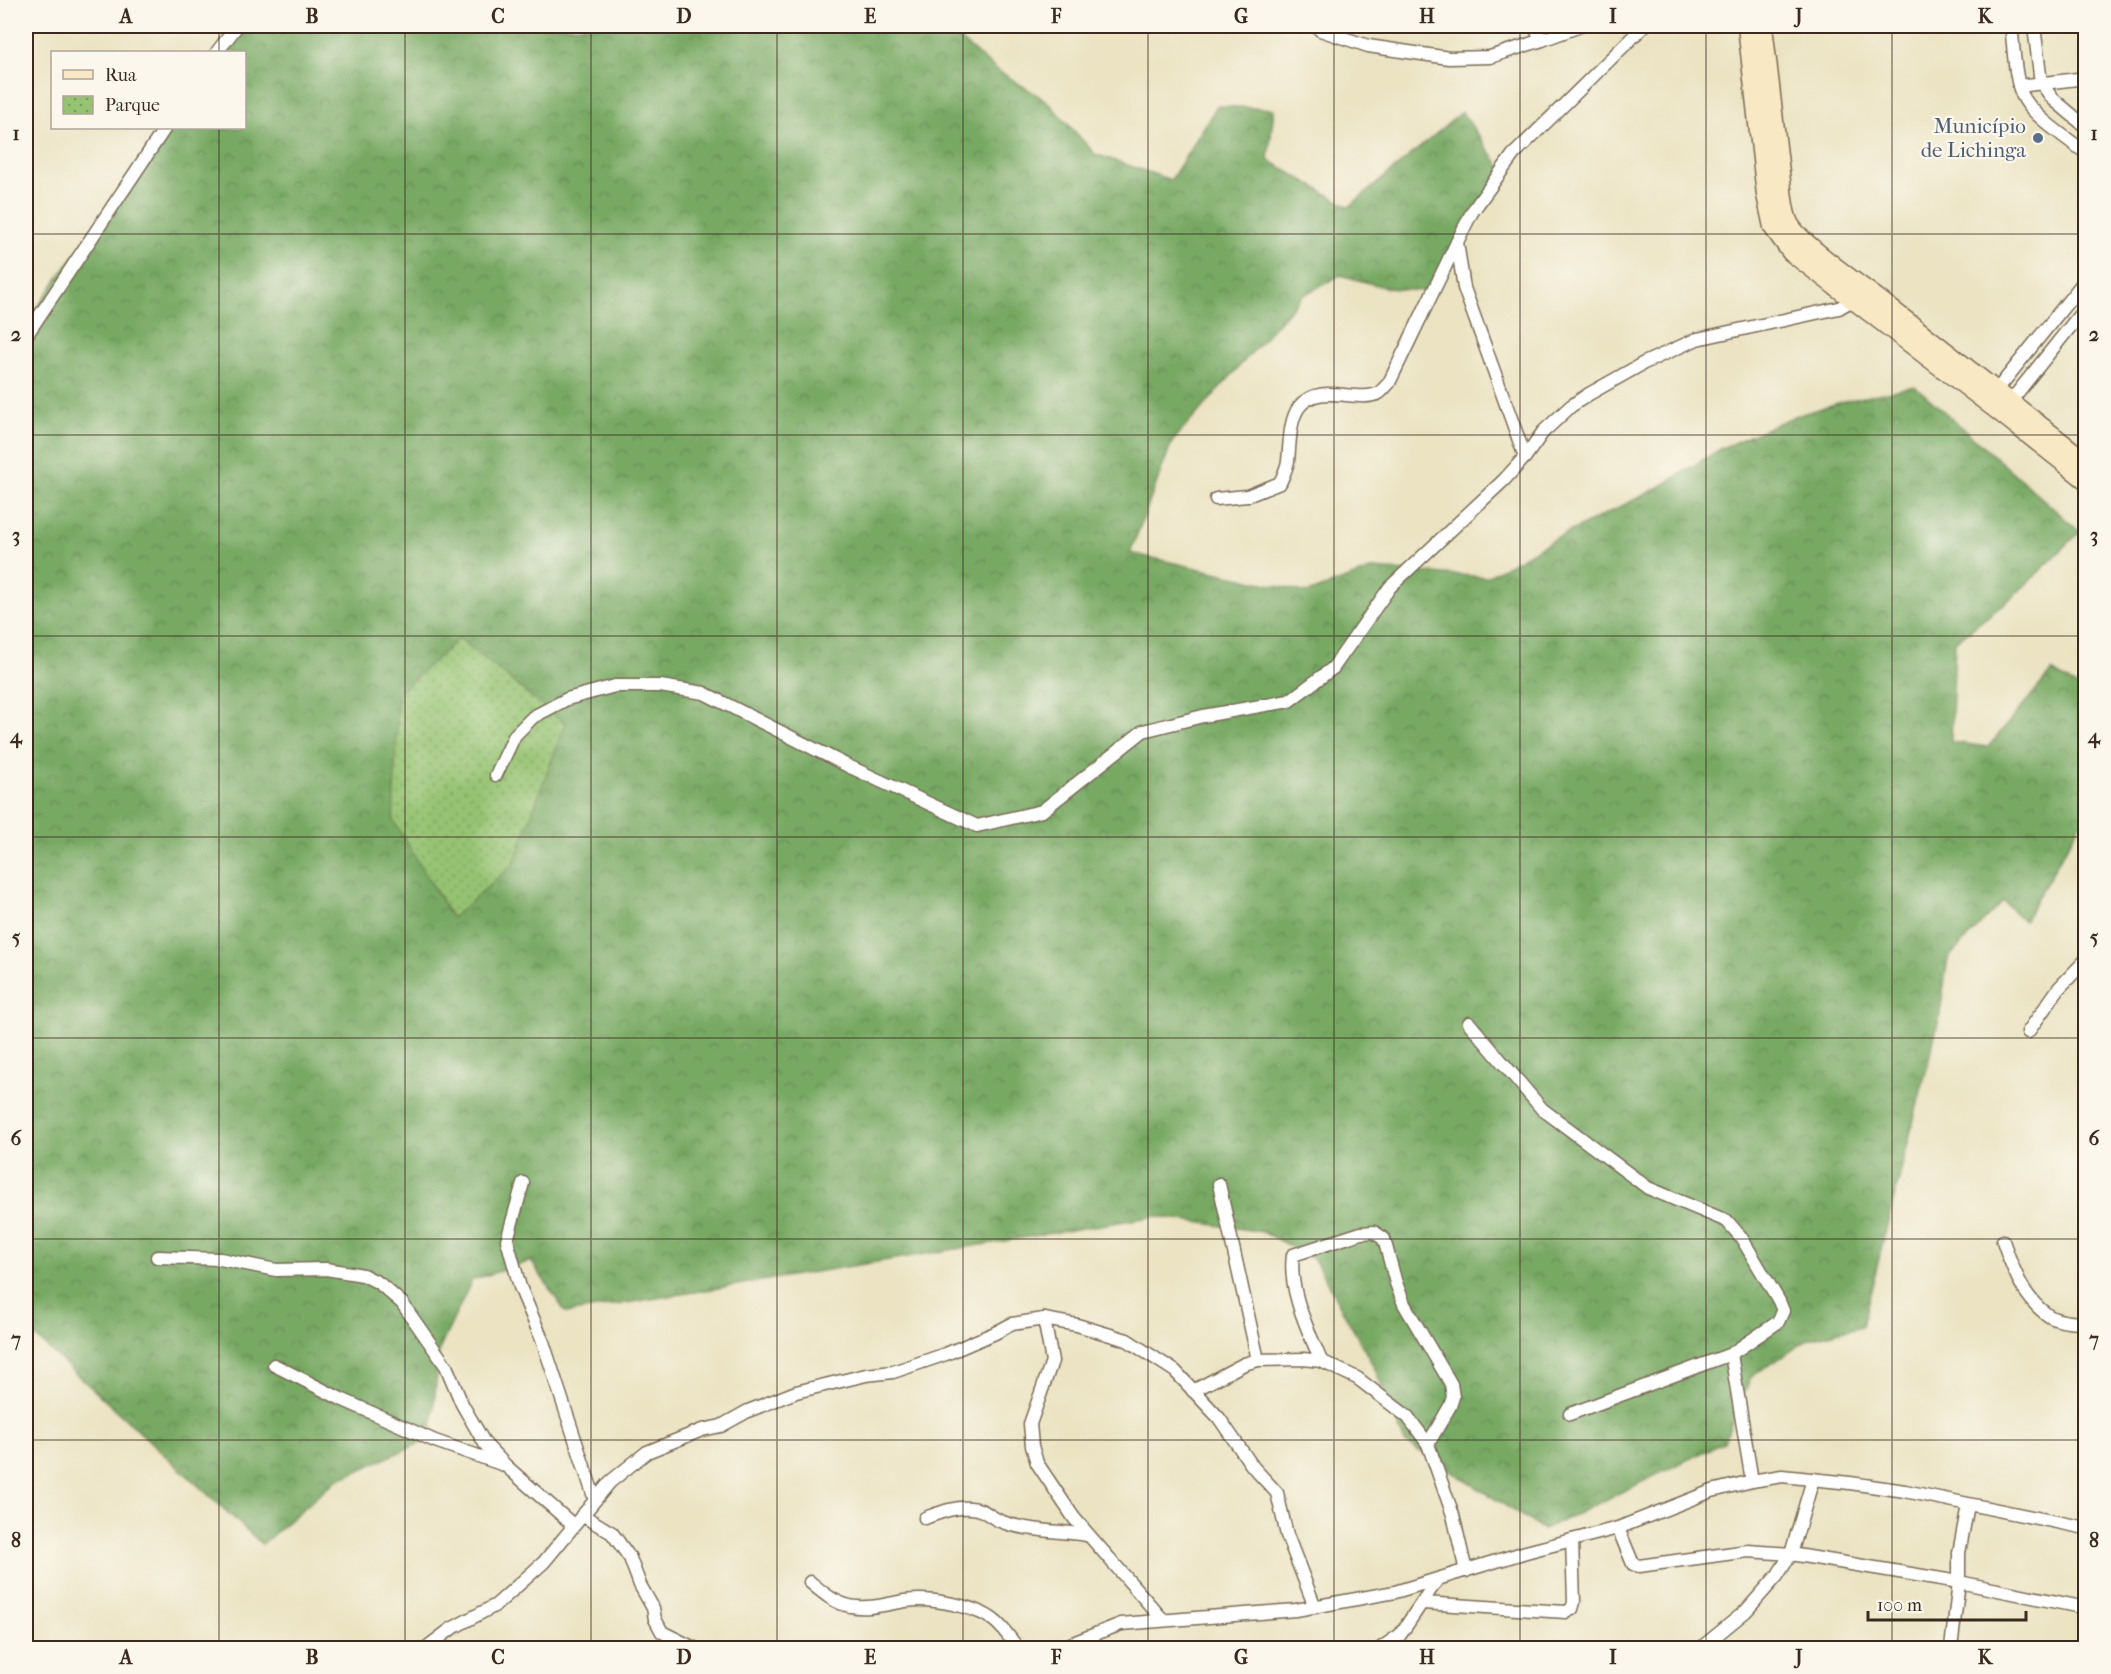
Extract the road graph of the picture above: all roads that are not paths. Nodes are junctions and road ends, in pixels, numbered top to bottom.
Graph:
1 (237, 26) edge
2 (1534, 26) edge
3 (1580, 26) edge
4 (1643, 26) edge
5 (1747, 26) edge
6 (1763, 26) edge
7 (2011, 26) edge
8 (2034, 26) edge
9 (1320, 30) dead end
10 (1542, 40) junction
11 (218, 51) edge
12 (2085, 78) edge
13 (2041, 83) junction
14 (1762, 86) junction
15 (2019, 86) junction
16 (2081, 124) edge
17 (164, 129) edge
18 (2061, 134) junction
19 (2085, 153) edge
20 (1457, 242) junction
21 (2085, 279) edge
22 (1859, 294) junction
23 (2074, 294) junction
24 (2085, 305) edge
25 (26, 336) edge
26 (1999, 401) junction
27 (1525, 457) junction
28 (2084, 471) edge
29 (1216, 499) dead end
30 (496, 775) dead end
31 (2085, 960) edge
32 (1469, 1023) dead end
33 (2028, 1032) dead end
34 (523, 1183) dead end
35 (1219, 1184) dead end
36 (2003, 1241) dead end
37 (157, 1257) dead end
38 (1044, 1319) junction
39 (2085, 1323) edge
40 (1731, 1354) junction
41 (1258, 1360) junction
42 (1320, 1361) junction
43 (274, 1365) dead end
44 (1193, 1391) junction
45 (1570, 1414) dead end
46 (1428, 1444) junction
47 (506, 1466) junction
48 (1813, 1479) junction
49 (1752, 1481) junction
50 (595, 1500) junction
51 (1968, 1505) junction
52 (582, 1515) junction
53 (925, 1518) dead end
54 (573, 1525) junction
55 (1618, 1528) junction
56 (2085, 1528) edge
57 (1087, 1534) junction
58 (1572, 1540) junction
59 (1791, 1554) junction
60 (1466, 1571) junction
61 (1437, 1580) junction
62 (810, 1582) dead end
63 (1959, 1582) junction
64 (1423, 1603) junction
65 (1315, 1607) junction
66 (2085, 1608) edge
67 (1163, 1620) junction
68 (426, 1648) edge
69 (694, 1648) edge
70 (1018, 1648) edge
71 (1060, 1648) edge
72 (1381, 1648) edge
73 (1701, 1648) edge
74 (1951, 1648) edge

1 - 11 street
2 - 10 street
3 - 10 street
4 - 20 street
5 - 14 main road
6 - 14 main road
7 - 15 street
8 - 13 street
9 - 10 street
12 - 13 street
13 - 15 street
13 - 16 street
14 - 22 main road
15 - 18 street
16 - 18 street
17 - 25 street
18 - 19 street
20 - 27 street
20 - 29 street
21 - 23 street
22 - 26 main road
22 - 27 street
23 - 24 street
23 - 26 street
24 - 26 street
26 - 28 main road
27 - 30 street
31 - 33 street
32 - 40 street
34 - 50 street
35 - 41 street
36 - 39 street
37 - 47 street
38 - 44 street
38 - 50 street
38 - 57 street
40 - 45 street
40 - 49 street
41 - 42 street
41 - 44 street
42 - 46 street
42 - 46 street
43 - 47 street
44 - 65 street
46 - 60 street
47 - 54 street
48 - 49 street
48 - 51 street
48 - 59 street
49 - 55 street
50 - 52 street
51 - 56 street
51 - 63 street
52 - 54 street
52 - 69 street
53 - 57 street
54 - 68 street
55 - 58 street
55 - 59 street
57 - 67 street
58 - 60 street
58 - 64 street
59 - 63 street
59 - 73 street
60 - 61 street
61 - 64 street
61 - 65 street
62 - 70 street
63 - 66 street
63 - 74 street
64 - 72 street
65 - 67 street
67 - 71 street

